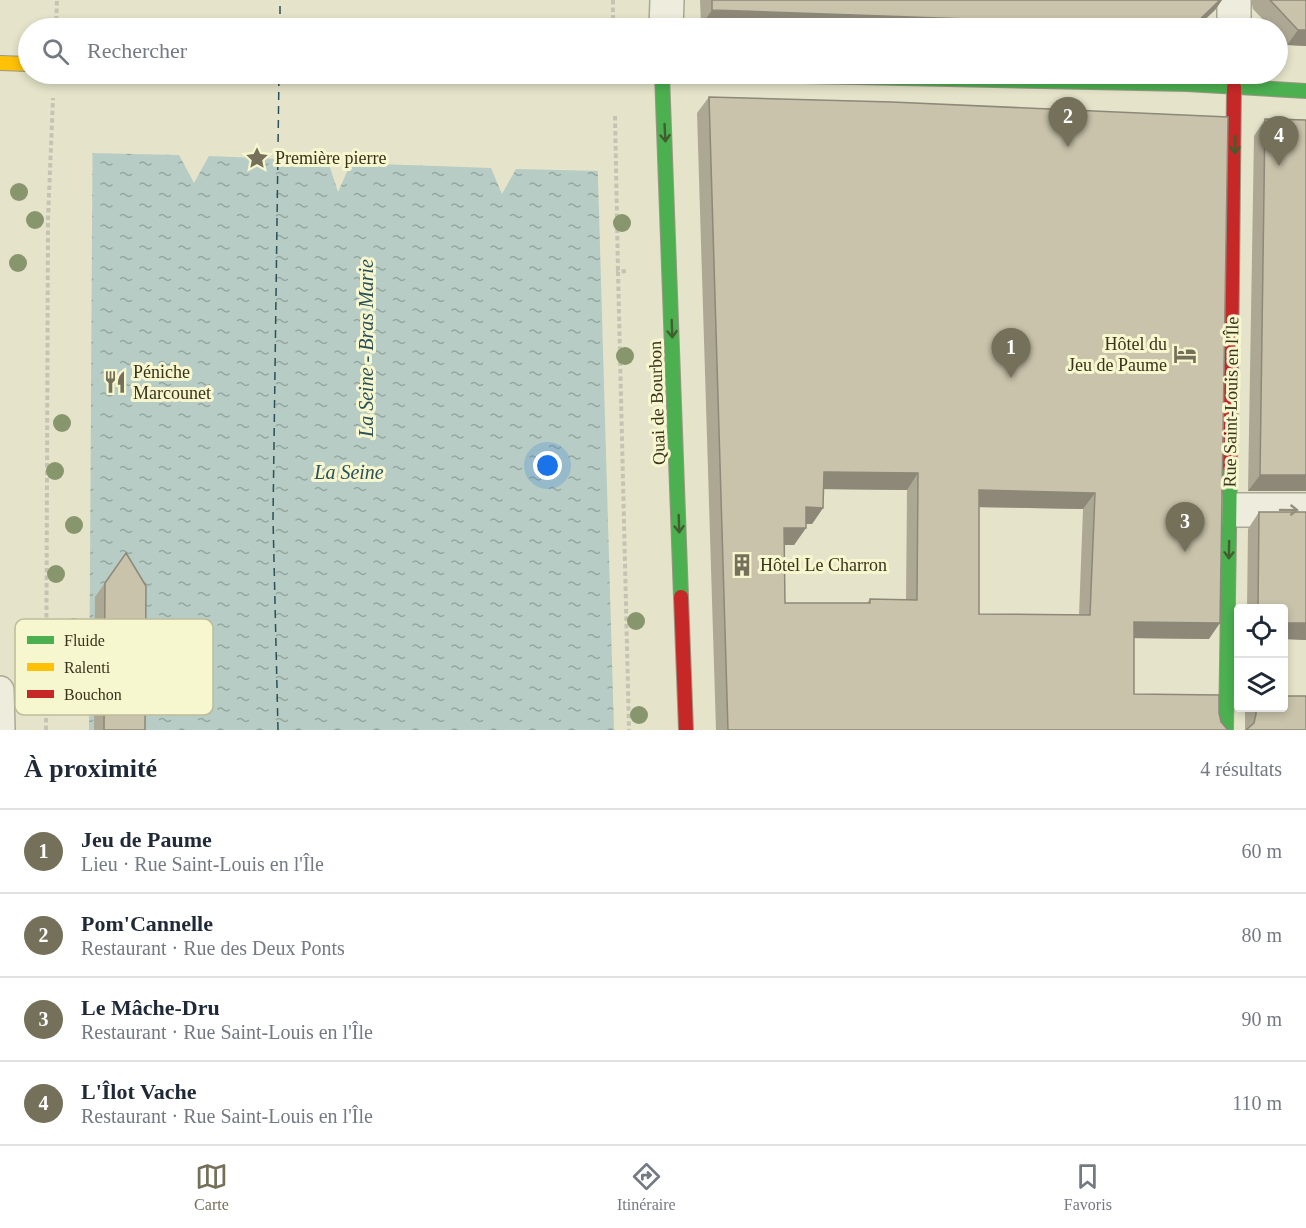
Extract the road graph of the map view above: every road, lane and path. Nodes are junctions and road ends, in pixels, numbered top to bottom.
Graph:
1 (57, 0) edge
2 (613, 0) edge
3 (667, 0) edge
4 (1234, 0) edge
5 (56, 18) edge
6 (613, 18) edge
7 (666, 18) edge
8 (1234, 18) edge
9 (0, 63) edge
10 (18, 64) edge
11 (611, 84) edge
12 (662, 84) edge
13 (1234, 84) edge
14 (1260, 84) edge
15 (1306, 91) edge
16 (53, 96) dead end
17 (618, 272) junction
18 (628, 272) dead end
19 (1229, 510) junction
20 (1306, 510) edge
21 (46, 619) edge
22 (0, 690) edge
23 (46, 715) edge
24 (1, 730) edge
25 (46, 730) edge
26 (629, 730) edge
27 (686, 730) edge
28 (1226, 730) edge

1 - 5 path
2 - 6 path
3 - 7 street
4 - 8 street
9 - 10 street
11 - 17 path
12 -> 27 street, Quai de Bourbon
13 -> 19 street, Rue Saint-Louis en l'Île
14 - 15 street
16 - 21 path
17 - 18 path
17 - 26 path
19 -> 20 street
19 -> 28 street, Rue Saint-Louis en l'Île
22 - 24 lane
23 - 25 path

